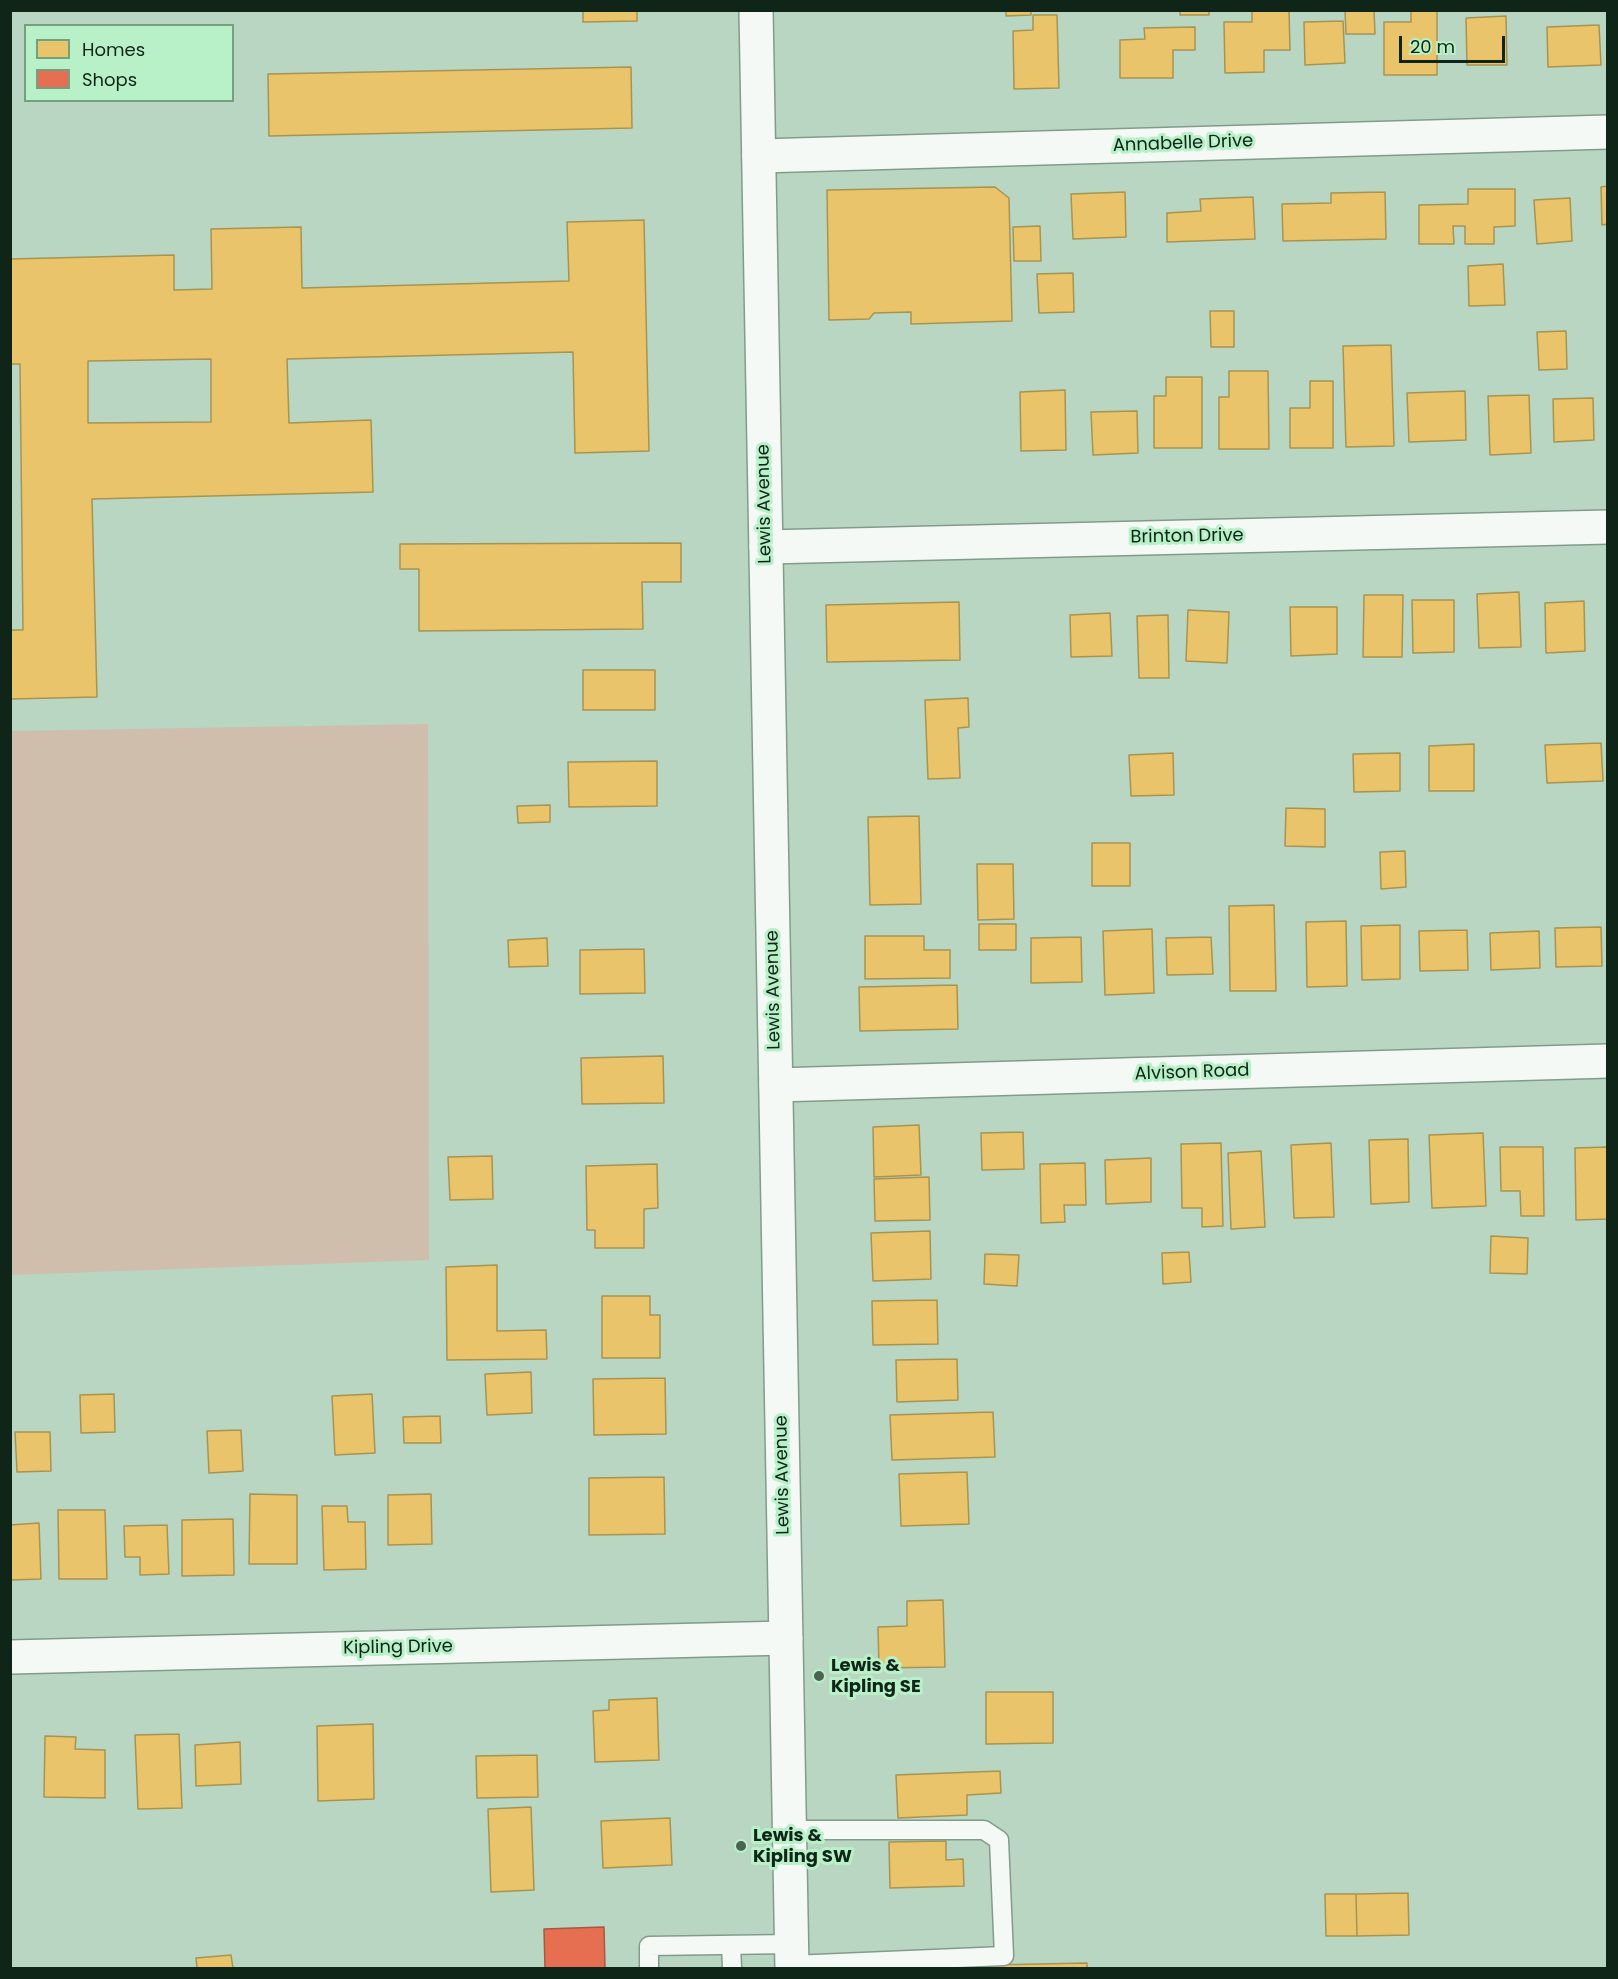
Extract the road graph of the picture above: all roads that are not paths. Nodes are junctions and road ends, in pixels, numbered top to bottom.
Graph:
1 (756, 10) edge
2 (1608, 132) edge
3 (759, 156) junction
4 (1608, 527) edge
5 (766, 547) junction
6 (1608, 1061) edge
7 (776, 1085) junction
8 (786, 1638) junction
9 (10, 1657) edge
10 (790, 1830) junction
11 (731, 1945) junction
12 (792, 1959) edge
13 (649, 1968) edge
14 (732, 1968) edge

1 - 3 street, Lewis Avenue
2 - 3 street, Annabelle Drive
3 - 5 street, Lewis Avenue
4 - 5 street, Brinton Drive
5 - 7 street, Lewis Avenue
6 - 7 street, Alvison Road
7 - 8 street, Lewis Avenue
8 - 9 street, Kipling Drive
8 - 10 street, Lewis Avenue
10 - 12 street, Lewis Avenue
10 - 12 lane
11 - 12 lane
11 - 13 lane
11 - 14 lane

